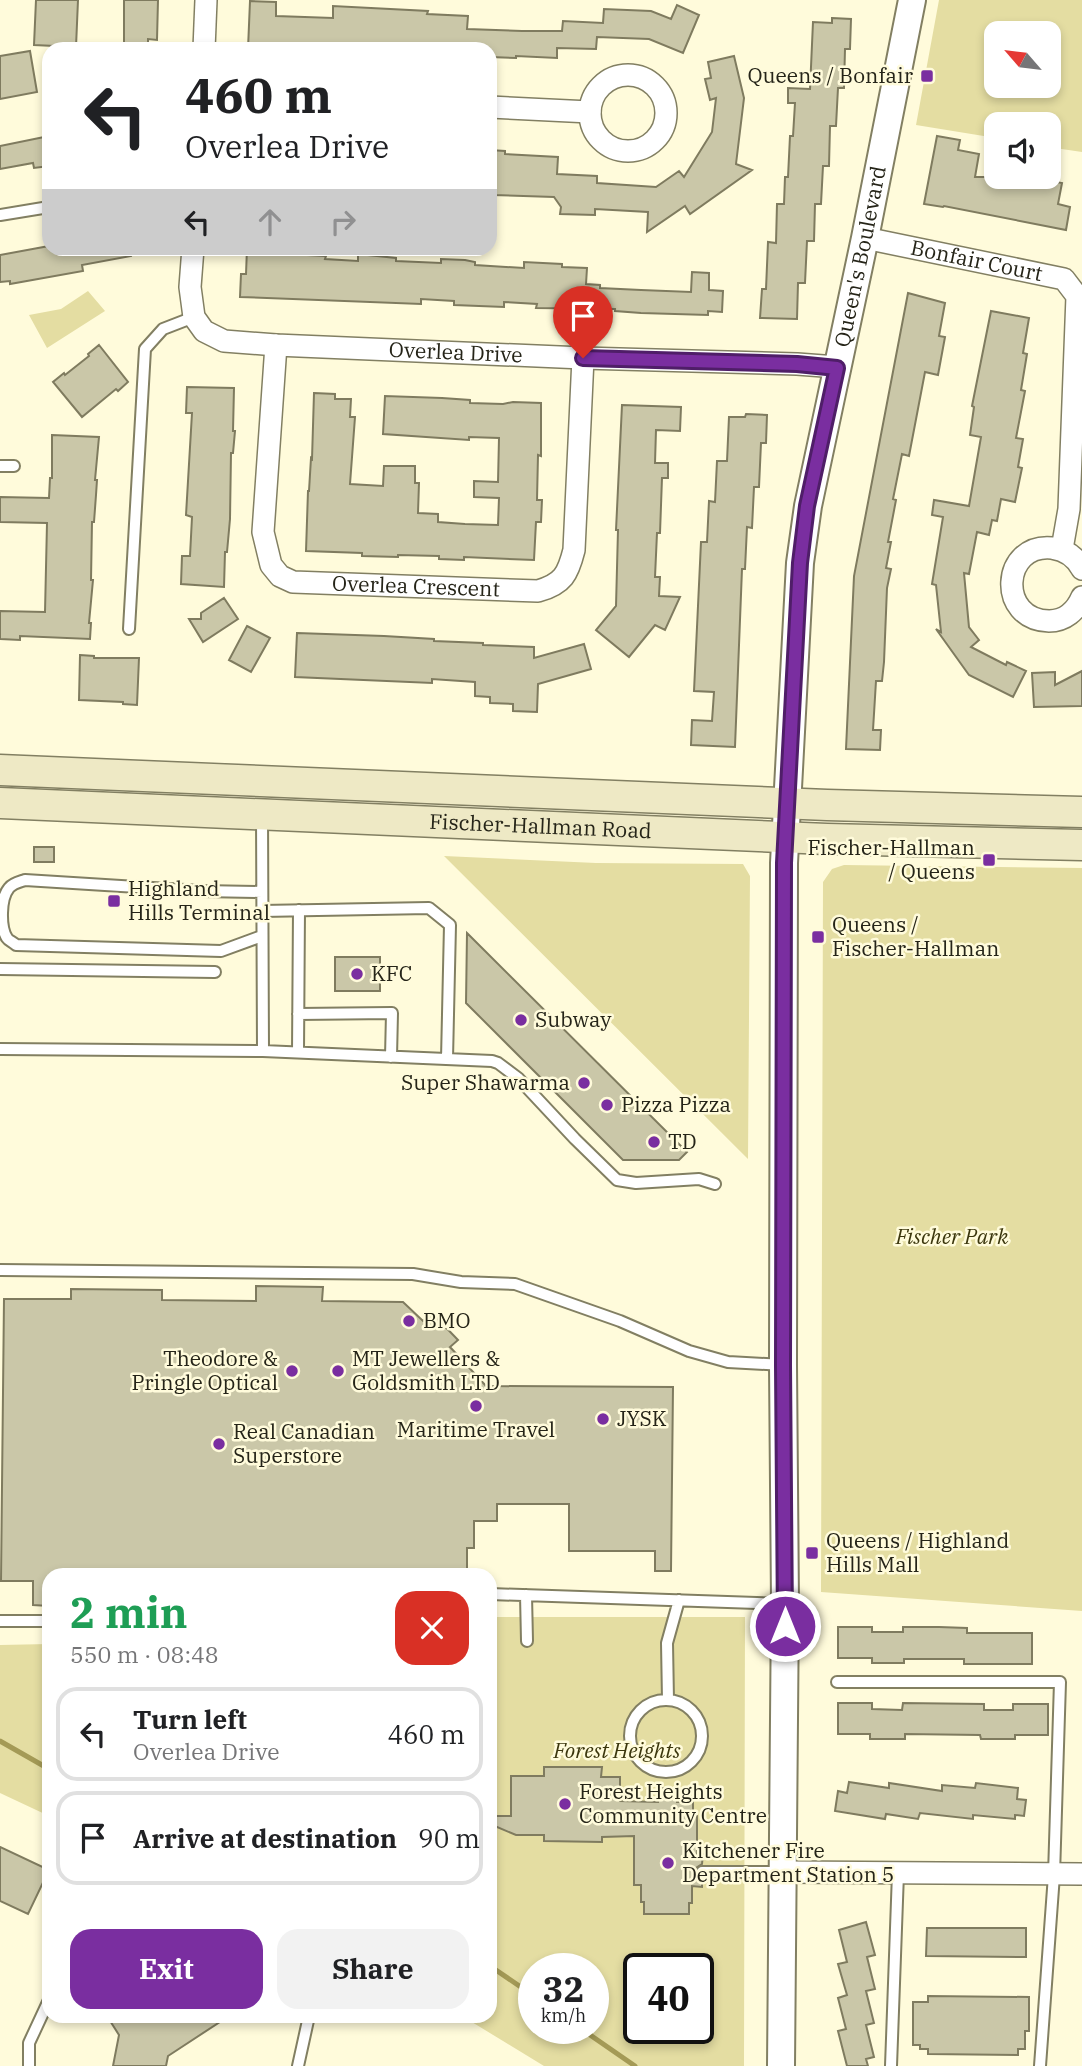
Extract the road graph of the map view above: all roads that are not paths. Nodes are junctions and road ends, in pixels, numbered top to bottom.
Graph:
1 (206, 0) edge
2 (912, 0) edge
3 (204, 42) edge
4 (497, 107) edge
5 (590, 112) dead end
6 (42, 208) edge
7 (0, 215) edge
8 (865, 238) junction
9 (192, 256) edge
10 (194, 317) junction
11 (276, 345) junction
12 (583, 358) junction
13 (837, 368) junction
14 (0, 466) edge
15 (14, 466) dead end
16 (1062, 549) junction
17 (1082, 569) edge
18 (1082, 597) edge
19 (129, 629) dead end
20 (0, 770) edge
21 (0, 803) edge
22 (786, 803) junction
23 (1082, 812) edge
24 (262, 813) junction
25 (785, 837) junction
26 (1082, 845) edge
27 (262, 892) junction
28 (299, 910) junction
29 (262, 911) junction
30 (262, 936) junction
31 (0, 968) edge
32 (215, 972) dead end
33 (298, 1014) junction
34 (0, 1049) edge
35 (263, 1051) junction
36 (298, 1052) junction
37 (391, 1056) junction
38 (447, 1059) junction
39 (715, 1184) dead end
40 (0, 1270) edge
41 (783, 1365) junction
42 (497, 1594) edge
43 (526, 1595) junction
44 (679, 1600) junction
45 (785, 1604) junction
46 (0, 1621) edge
47 (42, 1621) edge
48 (527, 1641) dead end
49 (837, 1682) dead end
50 (668, 1700) junction
51 (702, 1872) dead end
52 (782, 1872) junction
53 (898, 1873) junction
54 (1082, 1874) edge
55 (1054, 1875) junction
56 (42, 2015) edge
57 (307, 2023) edge
58 (29, 2066) edge
59 (298, 2066) edge
60 (781, 2066) edge
61 (891, 2066) edge
62 (1040, 2066) edge

1 - 3 street
2 - 8 street, Queen's Boulevard
4 - 5 street
6 - 7 lane
8 - 13 street, Queen's Boulevard
8 - 16 street, Bonfair Court
9 - 10 street
10 - 11 street, Overlea Drive
10 - 19 lane
11 - 12 street, Overlea Drive
11 - 12 street, Overlea Crescent
12 - 13 street, Overlea Drive
13 - 22 street, Queen's Boulevard
14 - 15 lane
16 - 17 street
16 - 18 street
20 - 22 main road, Fischer-Hallman Road
21 - 24 main road, Fischer-Hallman Road
22 - 23 main road, Fischer-Hallman Road
22 - 25 street, Queen's Boulevard
24 - 25 main road, Fischer-Hallman Road
24 - 27 lane
25 - 26 main road, Fischer-Hallman Road
25 - 41 street, Queen's Boulevard
27 - 29 lane
27 - 30 lane
28 - 29 lane
28 - 33 lane
28 - 38 lane
29 - 30 lane
30 - 35 lane
31 - 32 lane
33 - 36 lane
33 - 37 lane
34 - 35 lane
35 - 36 lane
36 - 37 lane
37 - 38 lane
38 - 39 lane
40 - 41 lane
41 - 45 street, Queen's Boulevard
42 - 43 lane
43 - 44 lane
43 - 48 lane
44 - 45 lane
44 - 50 lane
45 - 52 street, Queen's Boulevard
46 - 47 lane
49 - 55 lane
50 - 50 lane
51 - 52 lane
52 - 53 street
52 - 60 street, Queen's Boulevard
53 - 55 street
53 - 61 lane
54 - 55 street
55 - 62 lane
56 - 58 lane
57 - 59 lane

